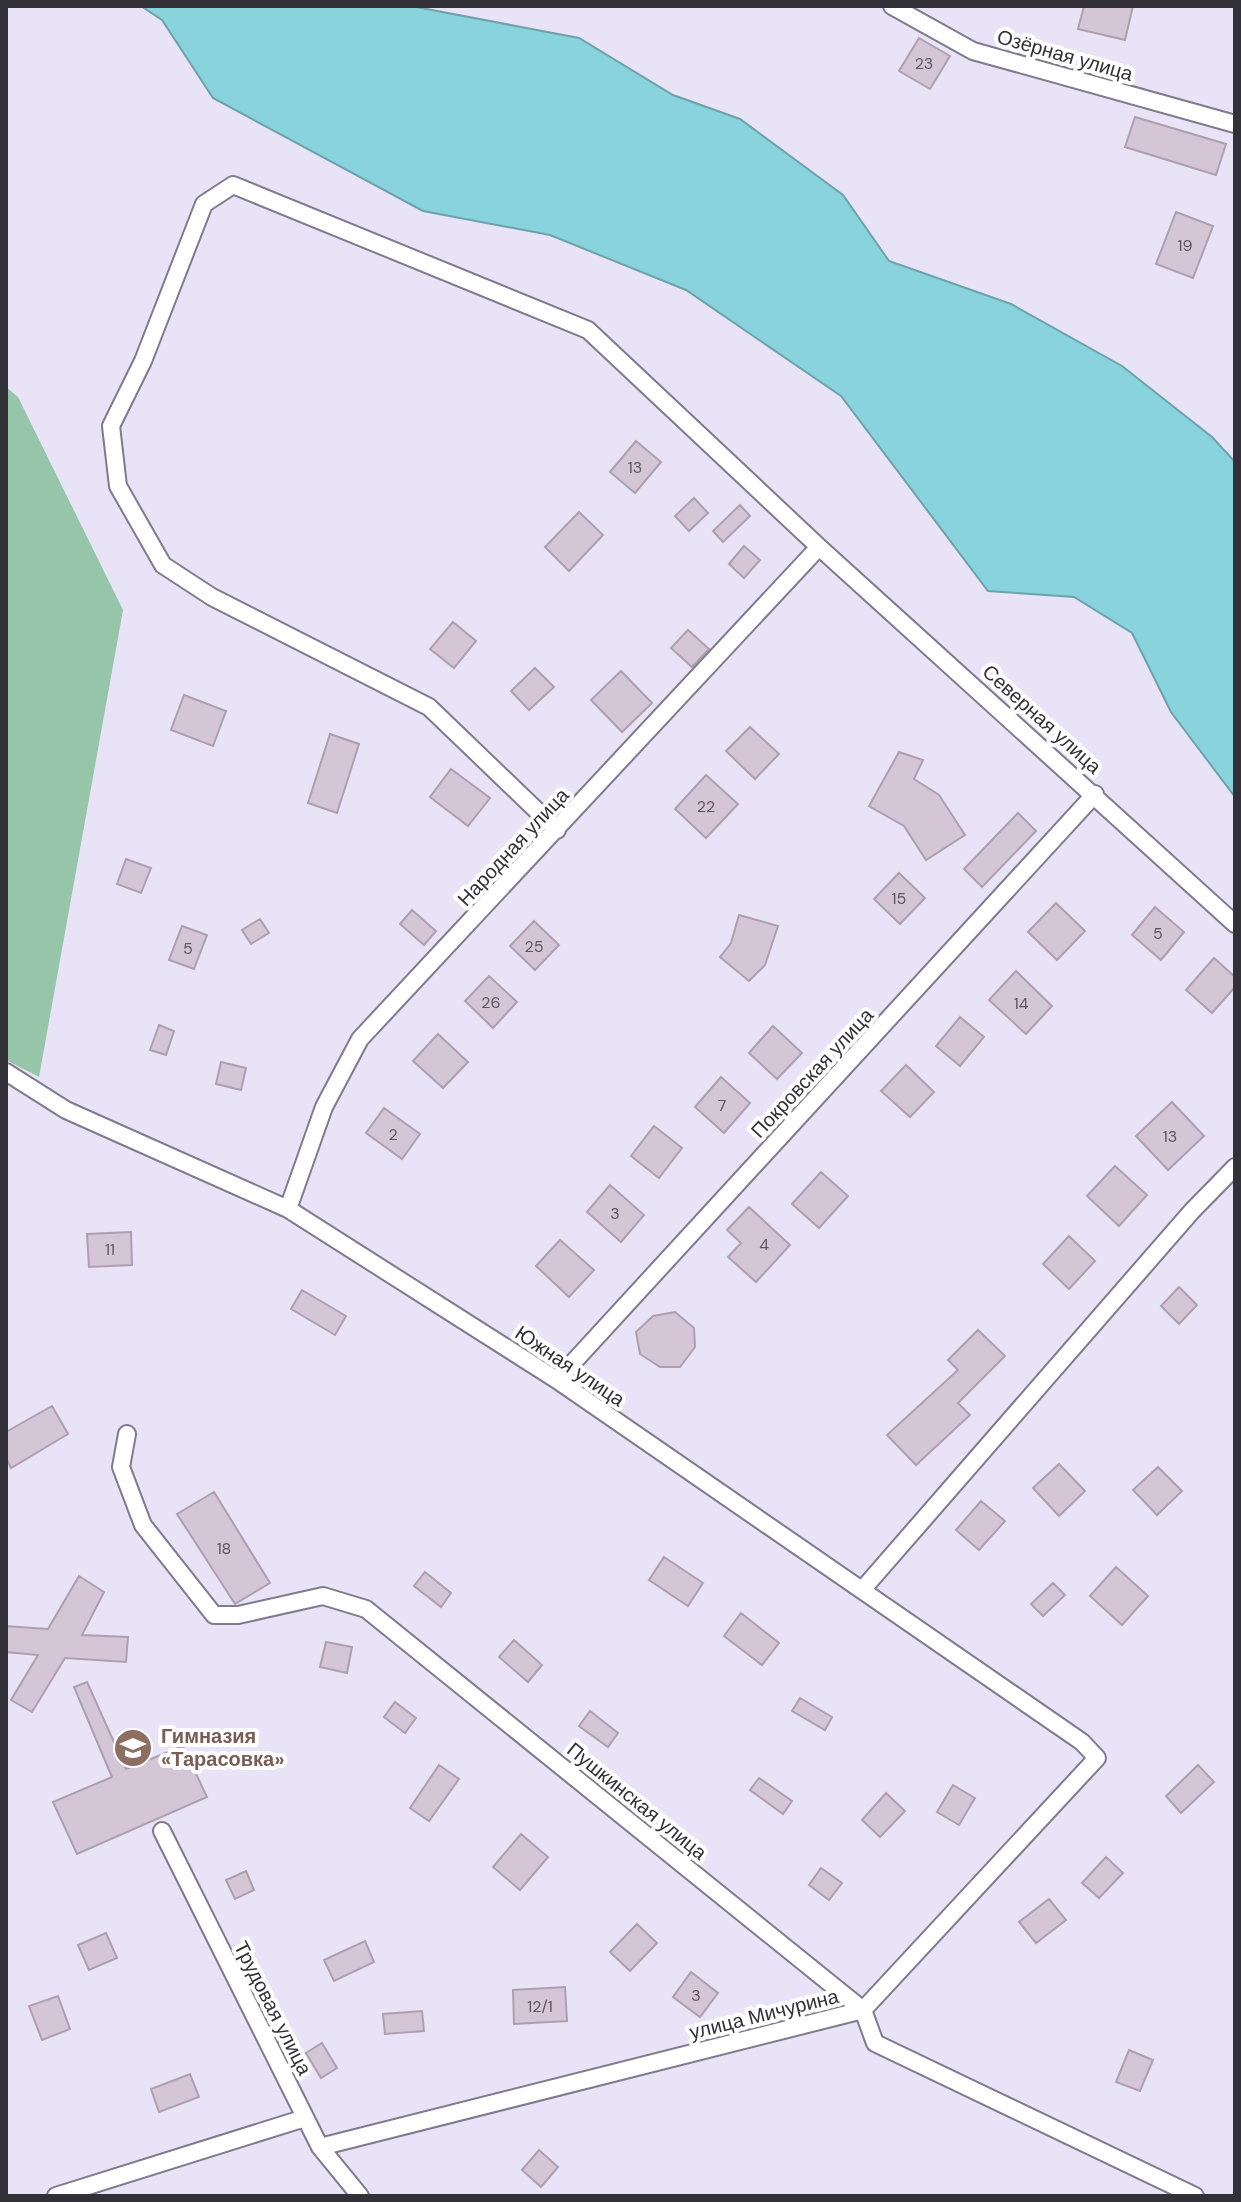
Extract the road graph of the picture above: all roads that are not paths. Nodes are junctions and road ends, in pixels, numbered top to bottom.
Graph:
1 (892, 6) edge
2 (1235, 124) edge
3 (819, 547) junction
4 (1095, 794) junction
5 (557, 830) junction
6 (1235, 924) edge
7 (6, 1072) edge
8 (1235, 1167) edge
9 (288, 1209) junction
10 (557, 1380) junction
11 (127, 1434) dead end
12 (862, 1590) junction
13 (1082, 1742) joint
14 (162, 1831) dead end
15 (863, 2010) junction
16 (305, 2118) junction
17 (320, 2147) junction
18 (56, 2196) edge
19 (360, 2196) edge
20 (1195, 2196) edge

1 - 2 street, Озёрная улица
3 - 4 street, Северная улица
3 - 5 street, Народная улица
3 - 5 street, Северная улица
4 - 6 street, Северная улица
4 - 10 street, Покровская улица
5 - 9 street, Народная улица
7 - 9 street, Южная улица
8 - 12 street
9 - 10 street, Южная улица
10 - 12 street, Южная улица
11 - 15 street, Пушкинская улица
12 - 13 street, Южная улица
13 - 15 street, улица Мичурина
14 - 16 street, Трудовая улица
15 - 17 street, улица Мичурина
15 - 20 street, Пушкинская улица
16 - 17 street, Трудовая улица
16 - 18 street
17 - 19 street, Трудовая улица

